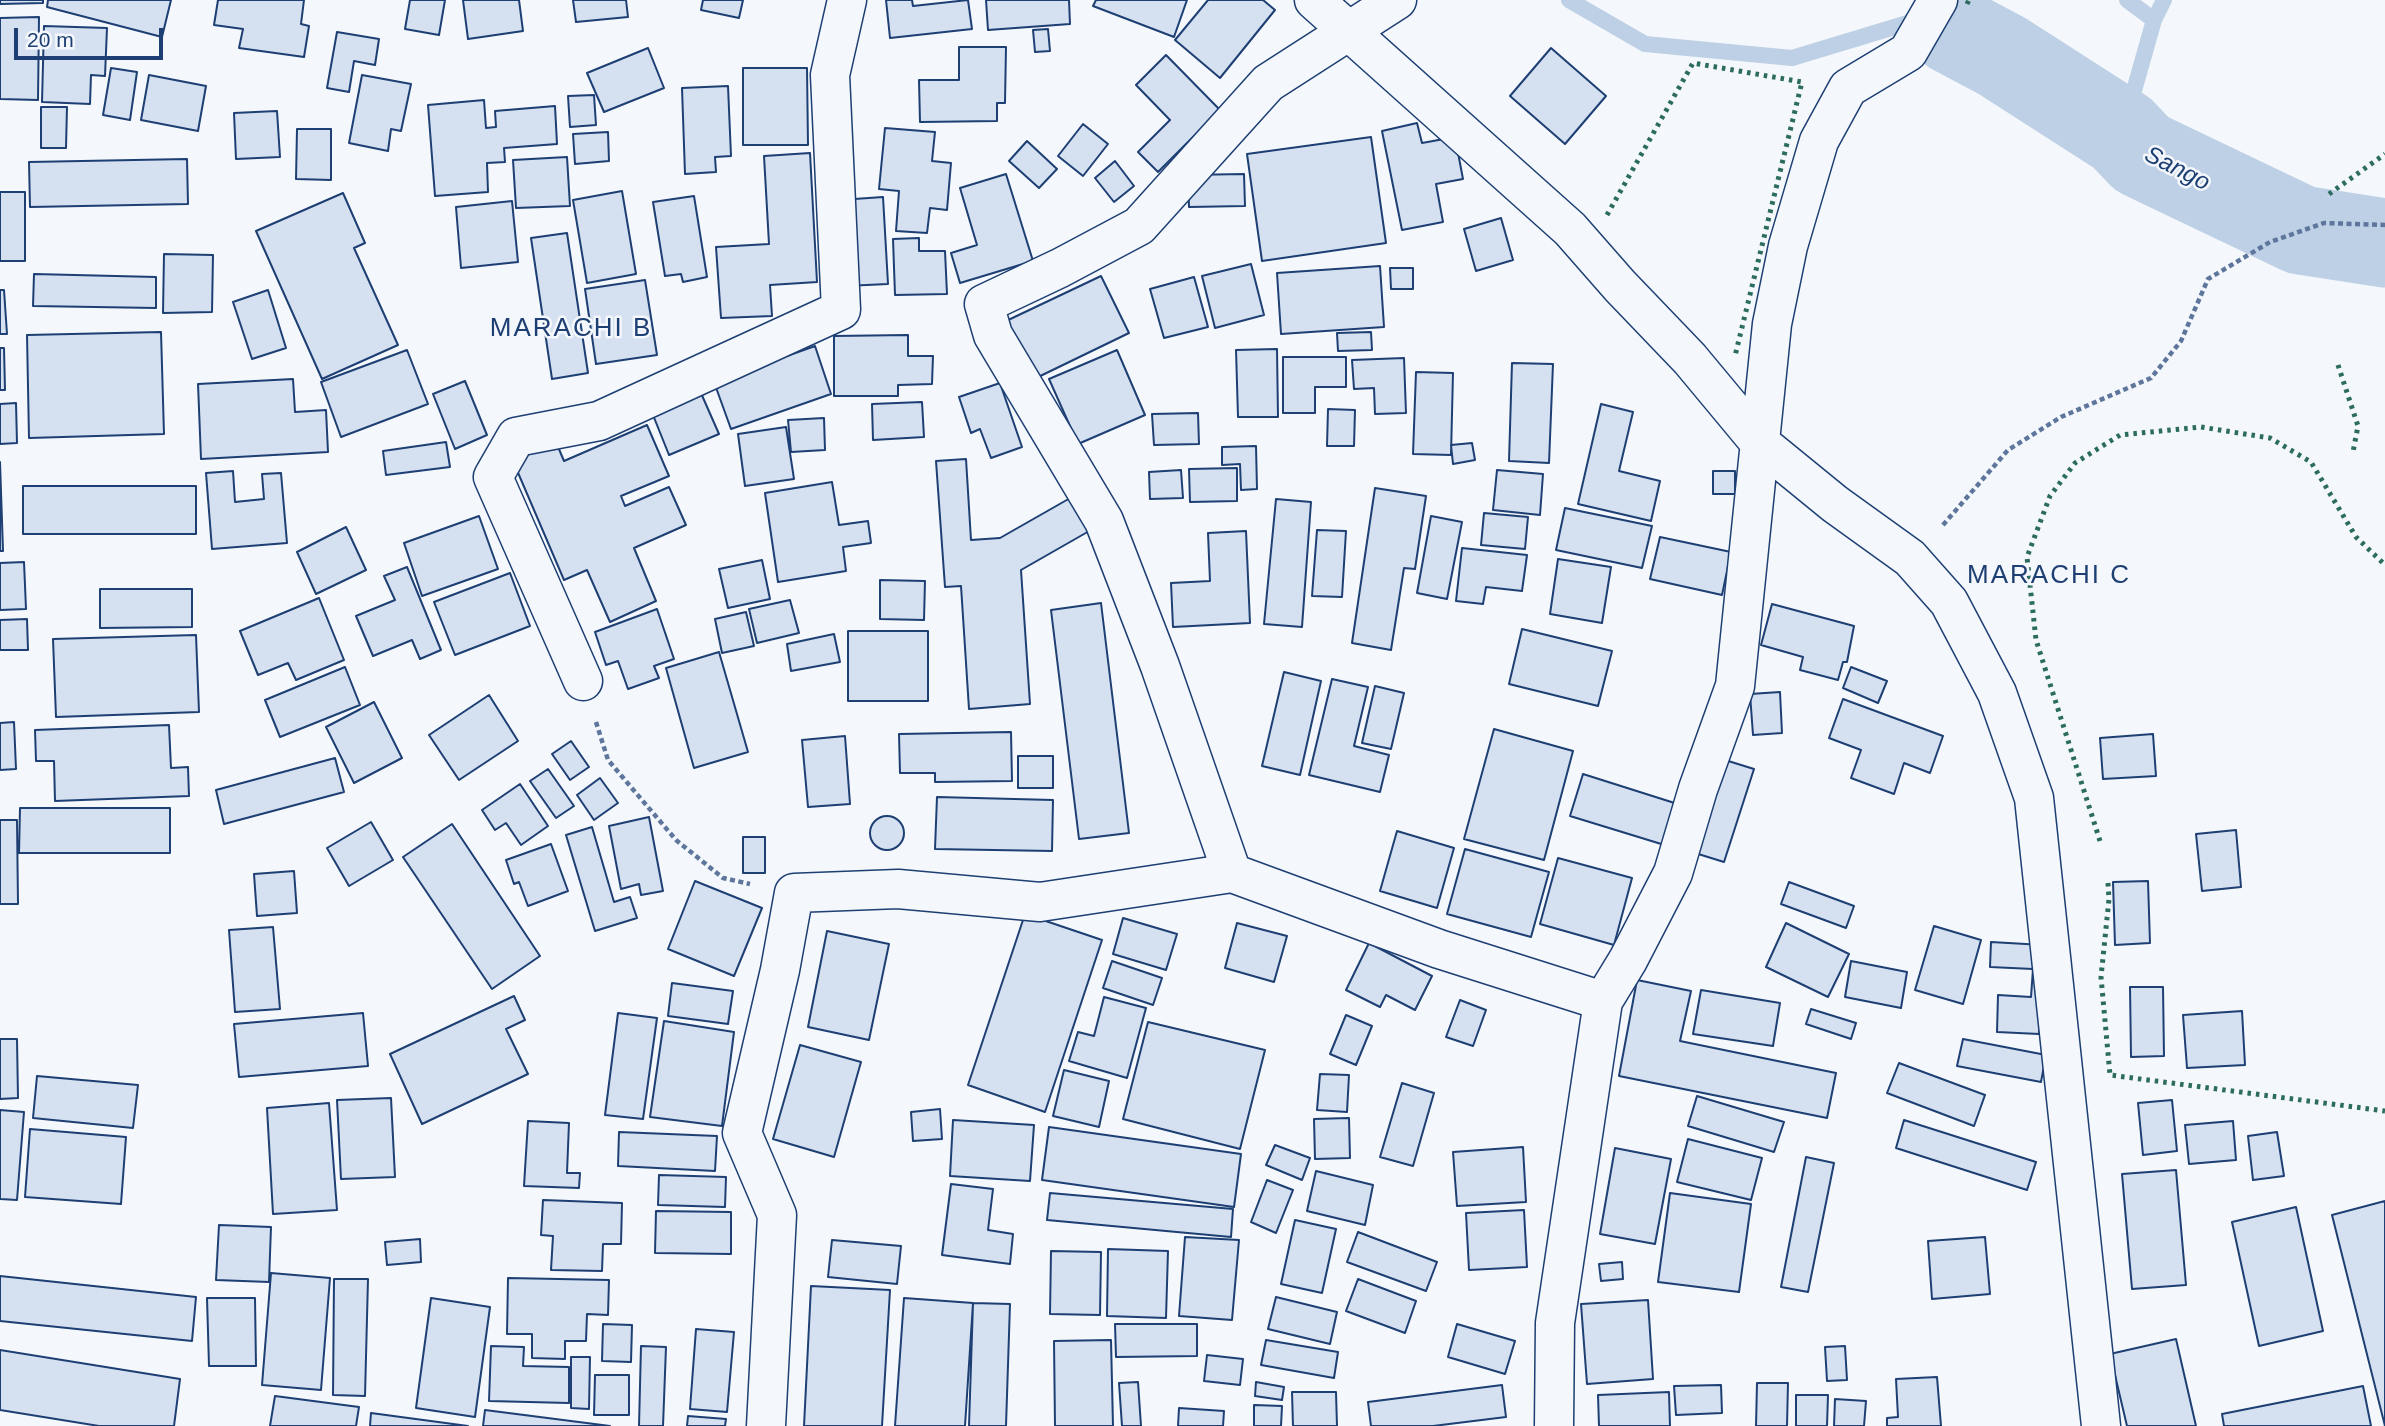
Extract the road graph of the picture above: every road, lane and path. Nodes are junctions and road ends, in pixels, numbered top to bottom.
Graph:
1 (847, 0) edge
2 (1314, 0) edge
3 (1397, 0) edge
4 (1938, 0) edge
5 (1348, 31) junction
6 (2385, 225) edge
7 (1759, 442) junction
8 (1910, 558) junction
9 (583, 681) joint
10 (1232, 873) junction
11 (794, 893) junction
12 (1603, 1001) junction
13 (766, 1426) edge
14 (1554, 1426) edge
15 (2101, 1426) edge

1 - 9 street
2 - 5 street
3 - 5 street
4 - 7 street
5 - 7 street
5 - 10 street
6 - 8 path
7 - 8 street
7 - 12 street
8 - 15 street
9 - 11 path
10 - 11 street
10 - 12 street
11 - 13 street
12 - 14 street

